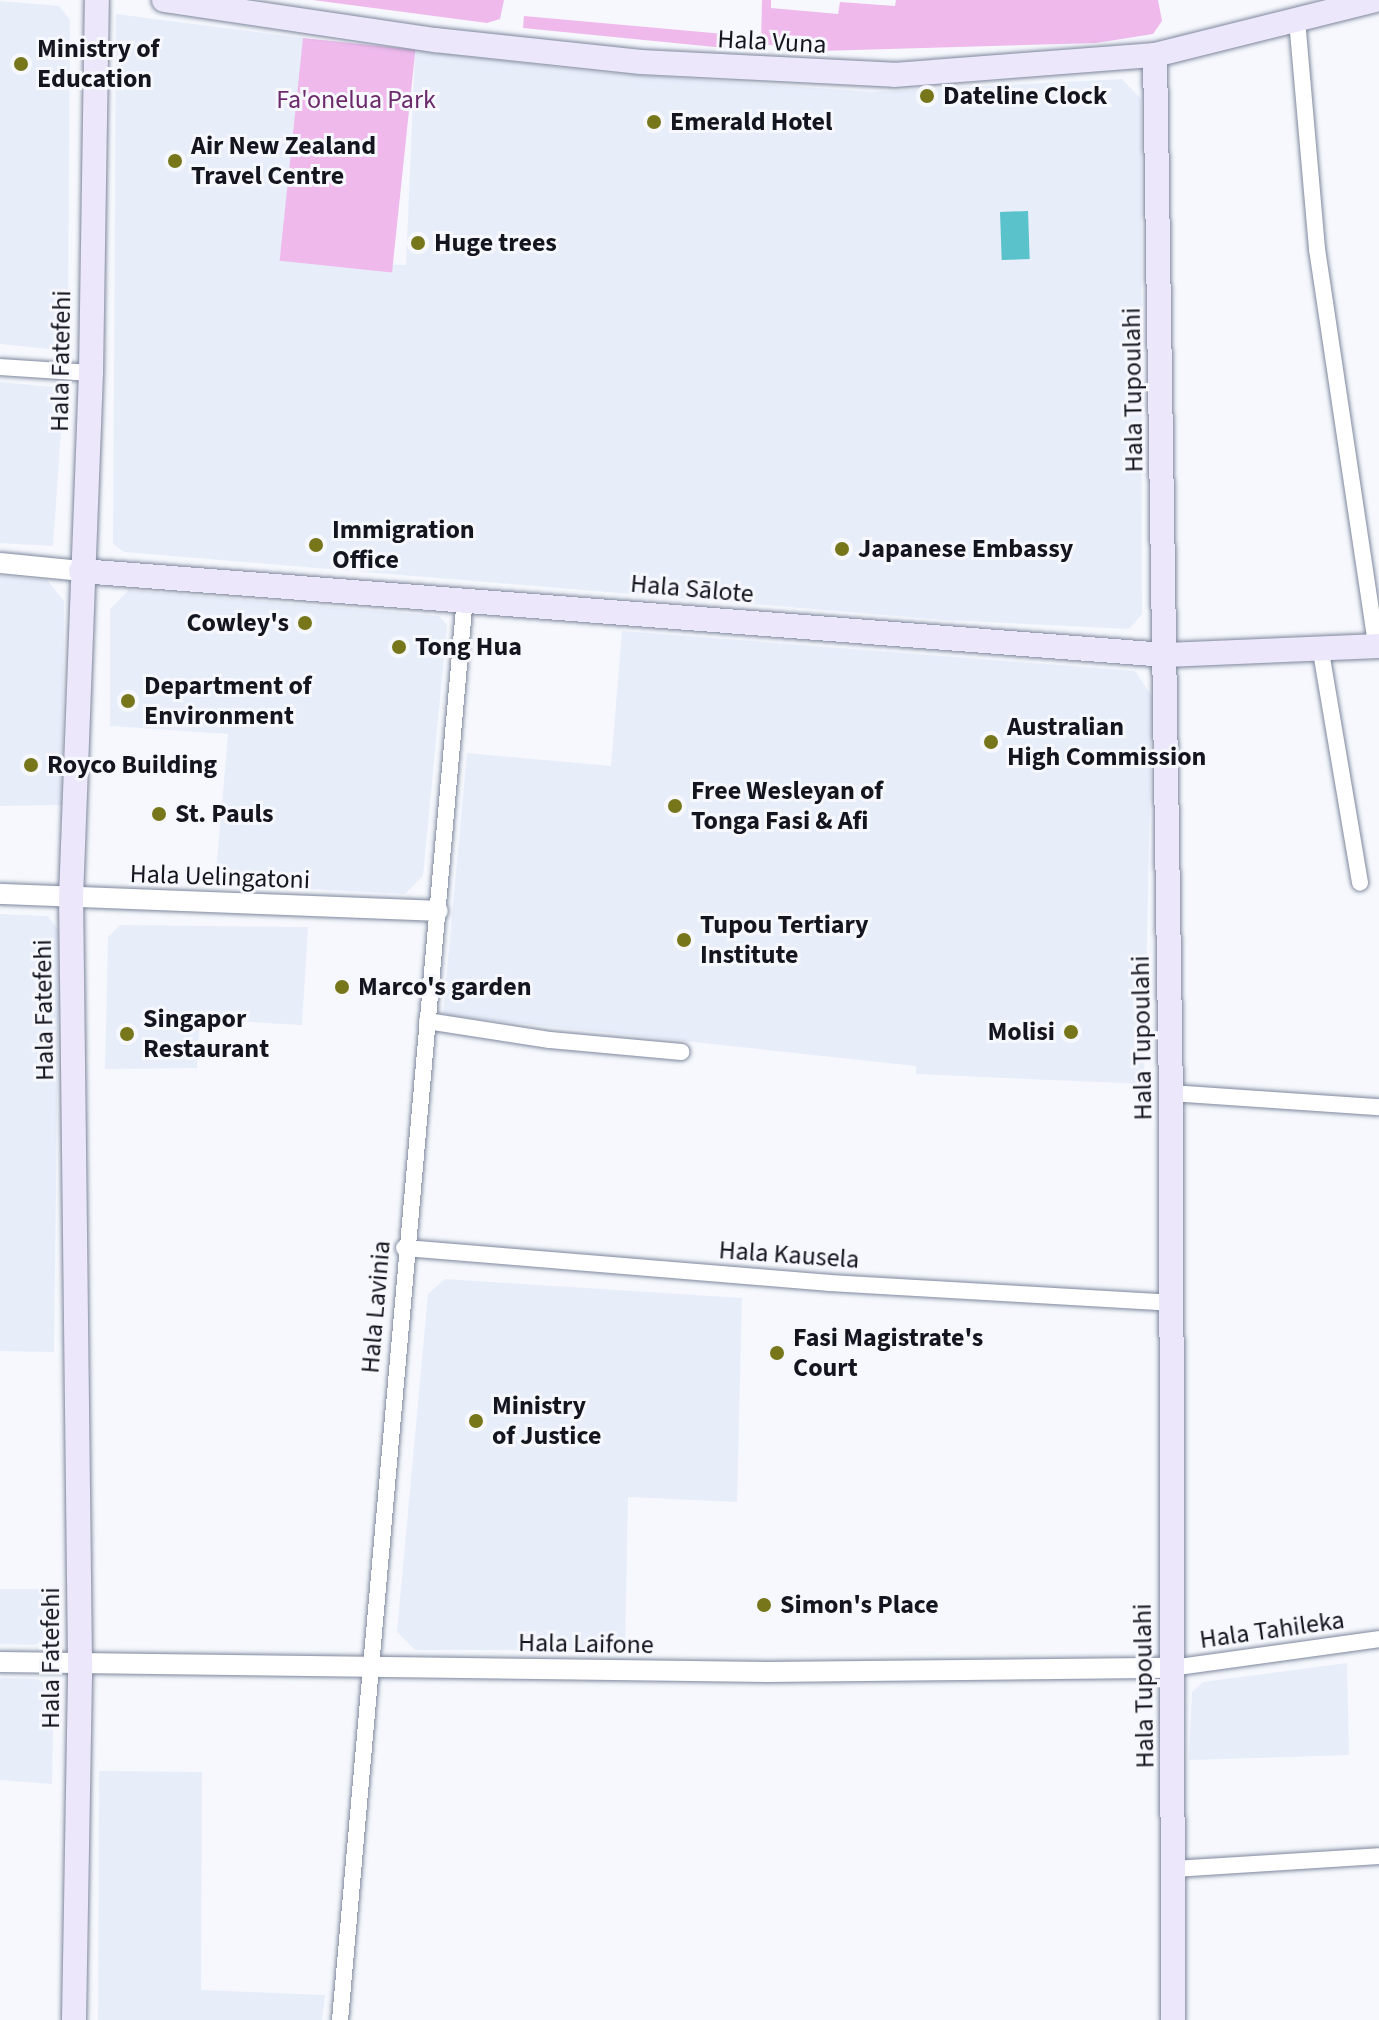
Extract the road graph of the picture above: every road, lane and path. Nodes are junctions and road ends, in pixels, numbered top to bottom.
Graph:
1 (97, 0) edge
2 (164, 0) edge
3 (1375, 0) edge
4 (1297, 20) junction
5 (1155, 55) junction
6 (0, 367) edge
7 (91, 373) junction
8 (0, 563) edge
9 (81, 571) junction
10 (465, 598) junction
11 (1378, 646) edge
12 (1321, 652) junction
13 (1166, 655) junction
14 (1360, 883) dead end
15 (0, 894) edge
16 (71, 898) junction
17 (438, 911) junction
18 (427, 1021) junction
19 (681, 1052) dead end
20 (1171, 1093) junction
21 (1379, 1107) edge
22 (404, 1248) junction
23 (1171, 1303) junction
24 (1379, 1639) edge
25 (0, 1662) edge
26 (80, 1662) junction
27 (370, 1667) junction
28 (1171, 1668) junction
29 (1379, 1856) edge
30 (1174, 1869) junction
31 (74, 2020) edge
32 (340, 2020) edge
33 (1173, 2020) edge

1 - 7 main road, Hala Fatefehi
2 - 5 main road, Hala Vuna
3 - 4 main road, Hala Vuna
4 - 5 main road, Hala Vuna
4 - 11 street
5 - 13 main road, Hala Tupoulahi
6 - 7 street
7 - 9 main road, Hala Fatefehi
8 - 9 street, Hala Sālote
9 - 10 main road, Hala Sālote
9 - 16 main road, Hala Fatefehi
10 - 13 main road, Hala Sālote
10 - 17 street, Hala Lavinia
11 - 12 main road, Hala Sālote
12 - 13 main road, Hala Sālote
12 - 14 street
13 - 20 main road, Hala Tupoulahi
15 - 16 street, Hala Uelingatoni
16 - 17 street, Hala Uelingatoni
16 - 26 main road, Hala Fatefehi
17 - 18 street, Hala Lavinia
18 - 19 street
18 - 22 street, Hala Lavinia
20 - 21 street
20 - 23 main road, Hala Tupoulahi
22 - 23 street, Hala Kausela
22 - 27 street, Hala Lavinia
23 - 28 main road, Hala Tupoulahi
24 - 28 street, Hala Tahileka
25 - 26 street, Hala Laifone
26 - 27 street, Hala Laifone
26 - 31 main road, Hala Fatefehi
27 - 28 street, Hala Laifone
27 - 32 street, Hala Lavinia
28 - 30 main road, Hala Tupoulahi
29 - 30 street
30 - 33 main road, Hala Tupoulahi

